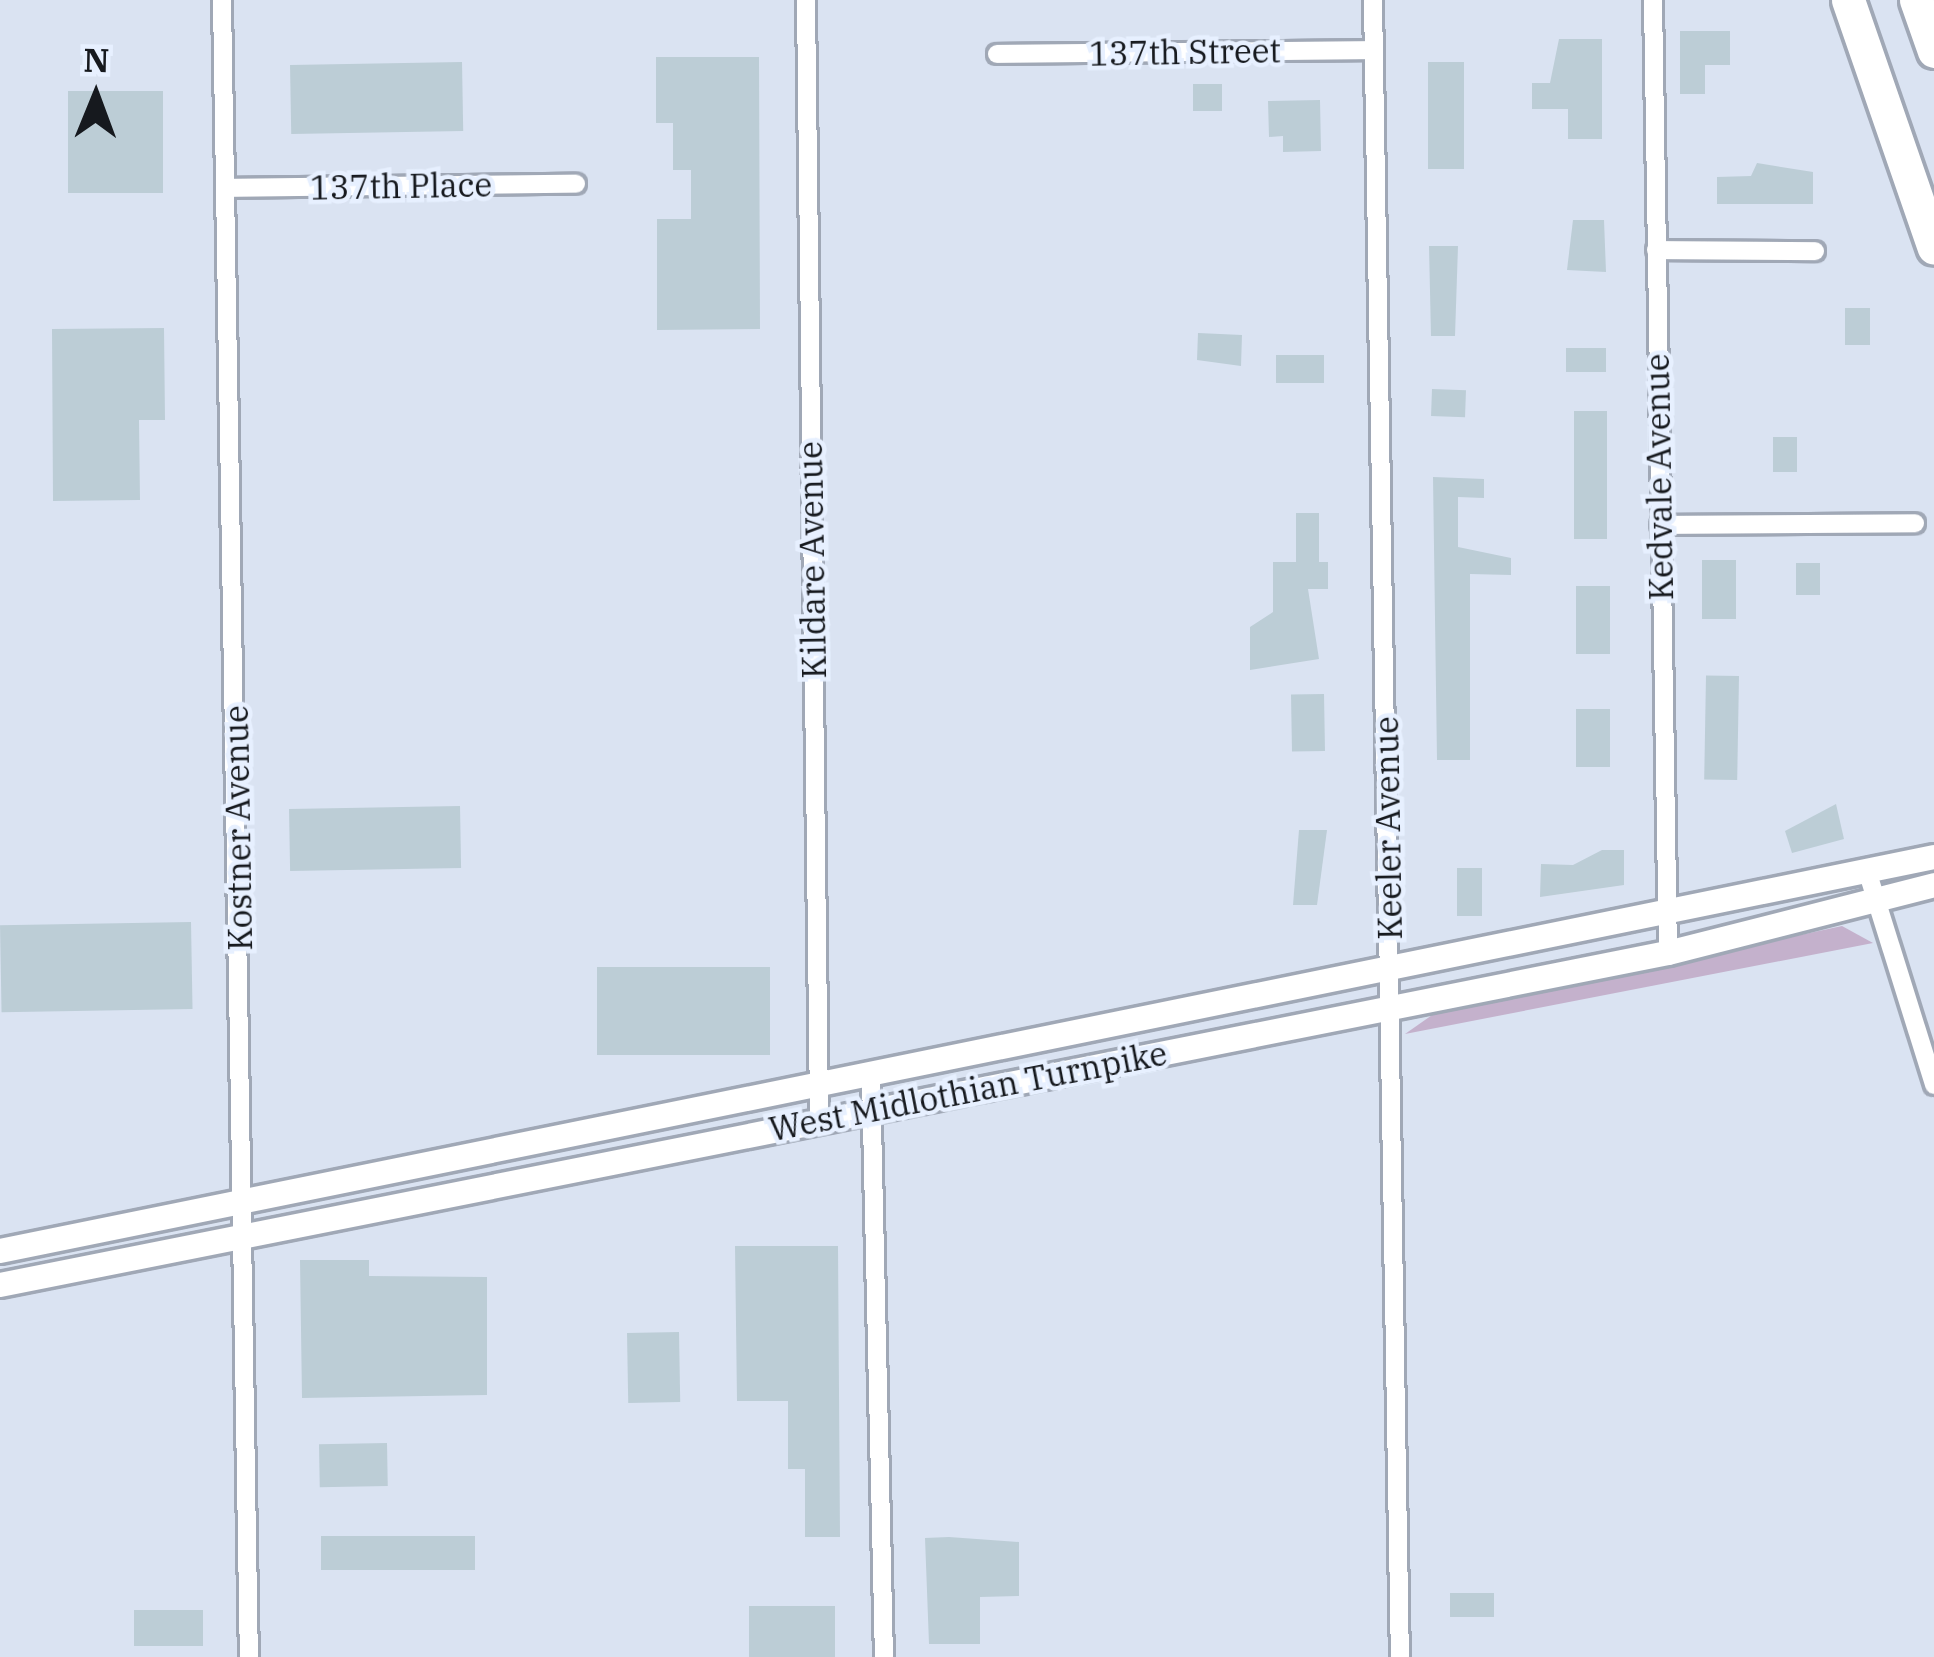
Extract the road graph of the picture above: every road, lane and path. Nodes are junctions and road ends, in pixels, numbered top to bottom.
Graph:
1 (222, 0) edge
2 (806, 0) edge
3 (1372, 0) edge
4 (1653, 0) edge
5 (1848, 0) edge
6 (1916, 0) edge
7 (1372, 50) junction
8 (1934, 51) edge
9 (997, 54) dead end
10 (576, 184) dead end
11 (226, 188) junction
12 (1934, 248) edge
13 (1656, 250) junction
14 (1815, 251) dead end
15 (1915, 523) dead end
16 (1660, 525) junction
17 (1934, 857) edge
18 (1869, 877) junction
19 (1934, 885) edge
20 (1877, 903) junction
21 (1667, 919) junction
22 (1668, 953) junction
23 (1390, 973) junction
24 (1391, 1006) junction
25 (871, 1077) junction
26 (1934, 1085) edge
27 (818, 1087) junction
28 (872, 1110) junction
29 (819, 1120) junction
30 (245, 1201) junction
31 (245, 1237) junction
32 (0, 1251) edge
33 (0, 1285) edge
34 (249, 1657) edge
35 (884, 1657) edge
36 (1400, 1657) edge

1 - 11 street, Kostner Avenue
2 - 27 street, Kildare Avenue
3 - 7 street, Keeler Avenue
4 - 13 street, Kedvale Avenue
5 - 12 highway
6 - 8 highway
7 - 9 street, 137th Street
7 - 23 street, Keeler Avenue
10 - 11 street, 137th Place
11 - 30 street, Kostner Avenue
13 - 14 street
13 - 16 street, Kedvale Avenue
15 - 16 street
16 - 21 street, Kedvale Avenue
17 - 18 main road, West Midlothian Turnpike
18 - 20 street
18 - 21 main road, West Midlothian Turnpike
19 - 20 main road, West Midlothian Turnpike
20 - 22 main road, West Midlothian Turnpike
20 - 26 street
21 - 22 street, Kedvale Avenue
21 - 23 main road, West Midlothian Turnpike
22 - 24 main road, West Midlothian Turnpike
23 - 24 street, Keeler Avenue
23 - 25 main road, West Midlothian Turnpike
24 - 28 main road, West Midlothian Turnpike
24 - 36 street, Keeler Avenue
25 - 27 main road, West Midlothian Turnpike
25 - 28 street
27 - 29 street, Kildare Avenue
27 - 30 main road, West Midlothian Turnpike
28 - 29 main road, West Midlothian Turnpike
28 - 35 street
29 - 31 main road, West Midlothian Turnpike
30 - 31 street, Kostner Avenue
30 - 32 main road, West Midlothian Turnpike
31 - 33 main road, West Midlothian Turnpike
31 - 34 street, Kostner Avenue

